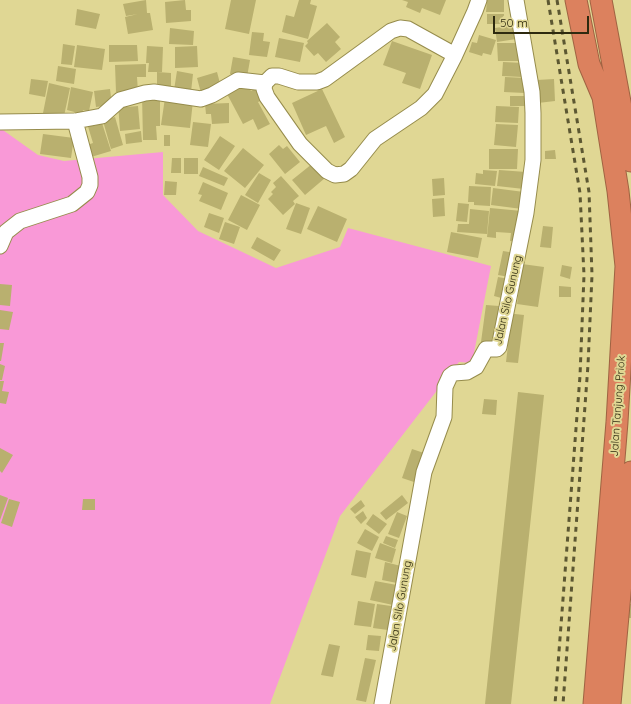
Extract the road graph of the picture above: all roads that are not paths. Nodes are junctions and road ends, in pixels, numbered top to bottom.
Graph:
1 (479, 0) edge
2 (516, 0) edge
3 (576, 0) edge
4 (601, 0) edge
5 (454, 55) junction
6 (622, 62) edge
7 (589, 64) junction
8 (265, 83) junction
9 (75, 121) junction
10 (0, 122) edge
11 (631, 160) edge
12 (0, 246) edge
13 (626, 354) edge
14 (631, 472) edge
15 (382, 704) edge
16 (594, 704) edge
17 (610, 704) edge

1 - 5 street
2 - 15 street, Jalan Silo Gunung
3 - 7 highway, Jalan Tanjung Priok
4 - 6 highway
5 - 8 street
5 - 8 street
6 - 7 highway
6 - 11 highway
7 - 13 highway, Jalan Tanjung Priok
8 - 9 street
9 - 10 street
9 - 12 street
13 - 16 highway, Jalan Tanjung Priok
14 - 17 highway

